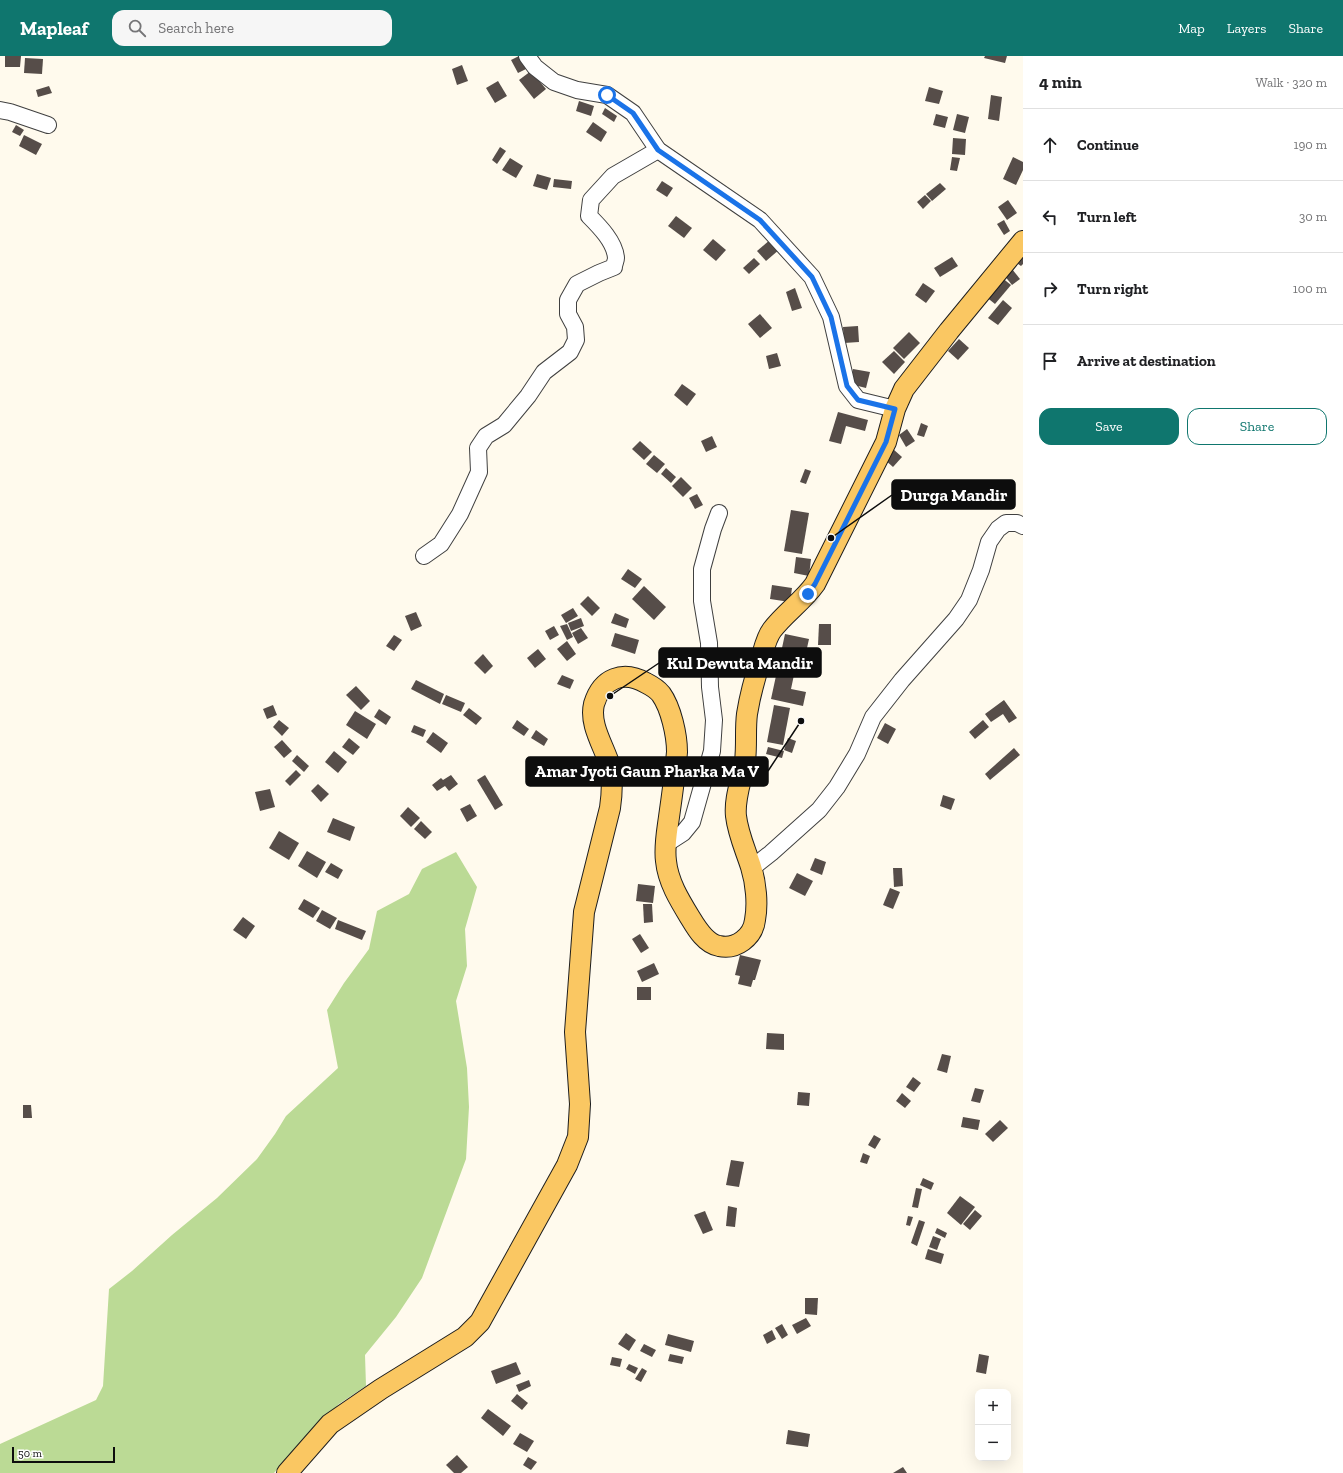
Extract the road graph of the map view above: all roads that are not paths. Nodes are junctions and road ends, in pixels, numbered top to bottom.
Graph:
1 (527, 56) edge
2 (0, 110) edge
3 (48, 125) dead end
4 (658, 150) junction
5 (1023, 241) edge
6 (895, 409) junction
7 (719, 513) dead end
8 (1023, 526) edge
9 (424, 556) dead end
10 (666, 844) junction
11 (752, 868) junction
12 (287, 1473) edge

1 - 4 street
2 - 3 street
4 - 6 street
4 - 9 street
5 - 6 main road
6 - 11 main road
7 - 10 street
8 - 11 street
10 - 11 main road
10 - 12 main road

